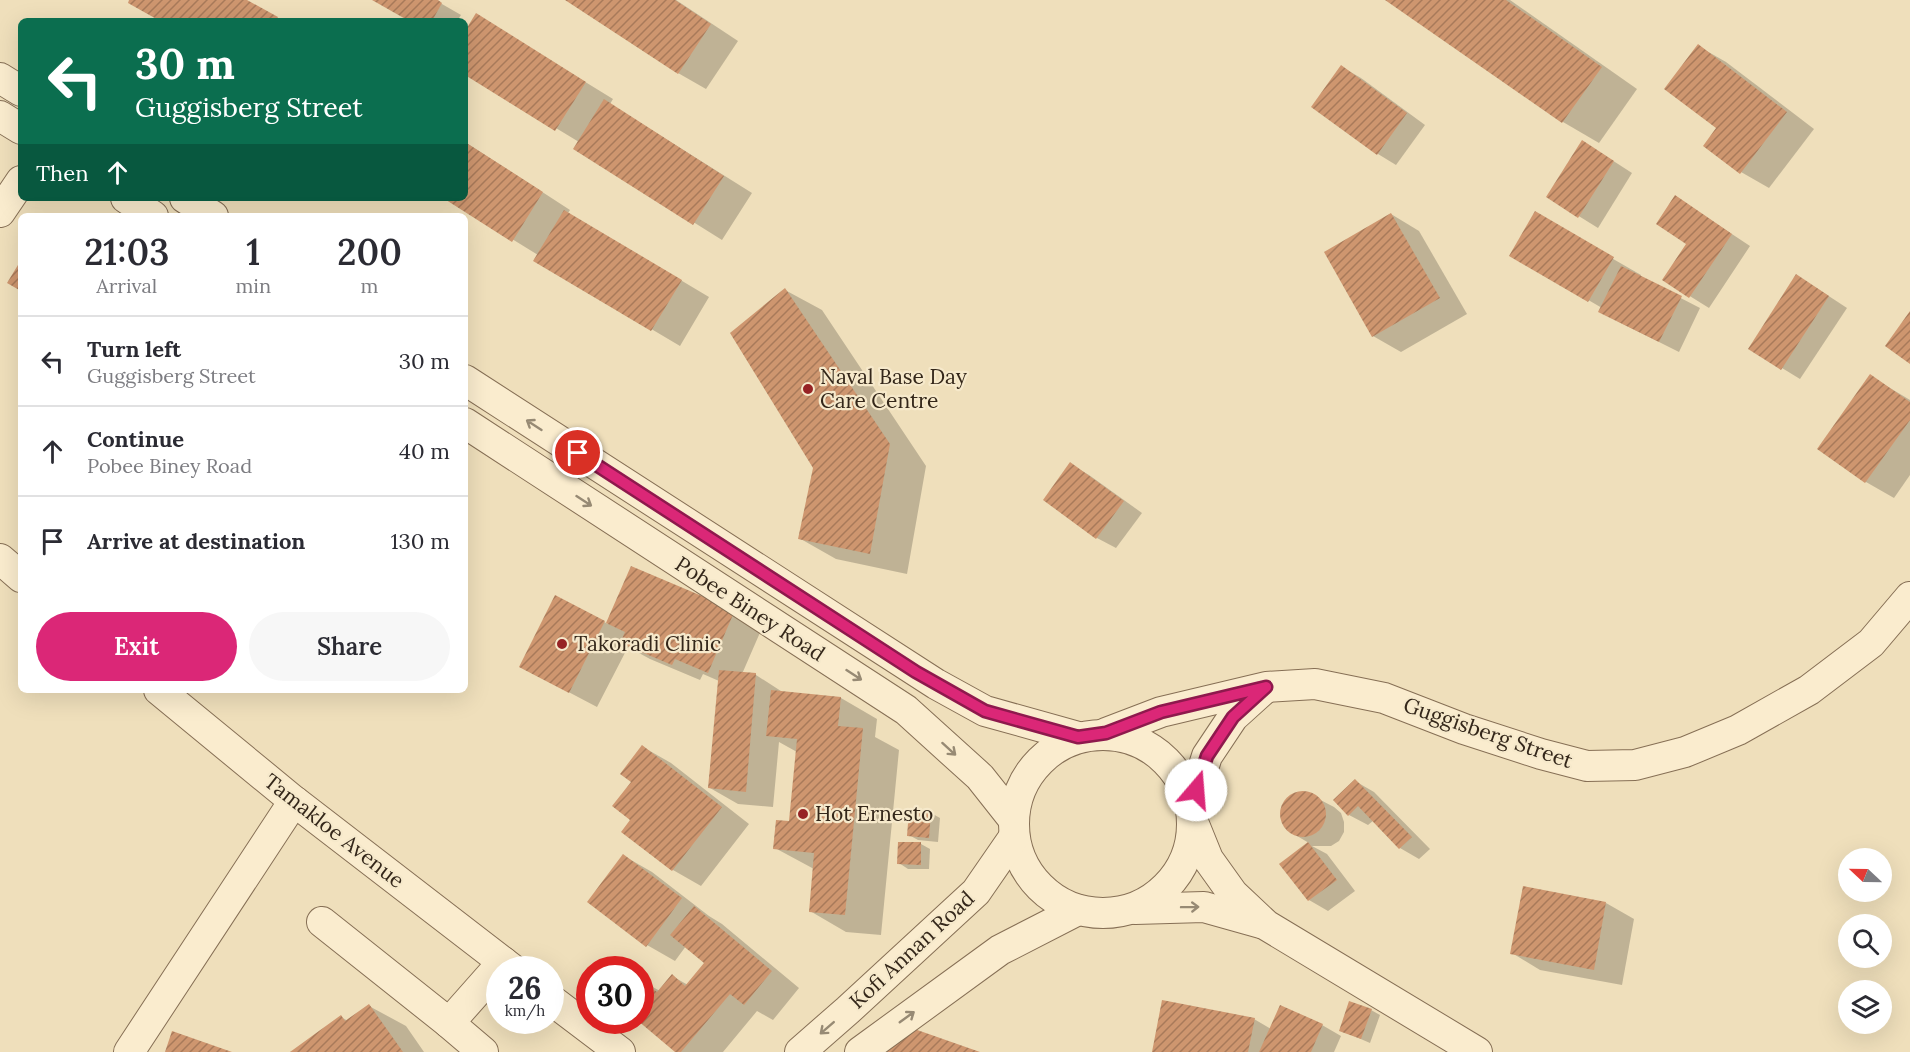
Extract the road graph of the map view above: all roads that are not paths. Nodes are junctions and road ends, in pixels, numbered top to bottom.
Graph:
1 (0, 78) edge
2 (18, 89) edge
3 (0, 116) edge
4 (18, 127) edge
5 (18, 185) edge
6 (130, 201) edge
7 (190, 201) edge
8 (0, 212) edge
9 (148, 213) edge
10 (208, 213) edge
11 (468, 382) edge
12 (468, 425) edge
13 (0, 559) edge
14 (18, 574) edge
15 (1910, 597) edge
16 (1266, 687) junction
17 (163, 693) edge
18 (1092, 735) junction
19 (294, 801) junction
20 (1191, 813) junction
21 (1014, 829) junction
22 (1132, 909) junction
23 (1078, 910) junction
24 (322, 922) dead end
25 (1266, 925) junction
26 (495, 956) edge
27 (486, 986) edge
28 (564, 1010) edge
29 (449, 1023) junction
30 (129, 1052) edge
31 (483, 1052) edge
32 (620, 1052) edge
33 (800, 1052) edge
34 (860, 1052) edge
35 (1477, 1052) edge

1 - 2 street
3 - 4 street
5 - 8 street
6 - 9 street
7 - 10 street
18 -> 11 street, Pobee Biney Road
12 -> 21 street, Pobee Biney Road
13 - 14 street
15 - 16 street, Guggisberg Street
16 - 18 street, Guggisberg Street
16 - 20 street
17 - 19 street, Tamakloe Avenue
18 - 20 street
18 - 21 street
19 - 26 street, Tamakloe Avenue
19 - 30 street
20 - 22 street
20 - 25 street
21 - 23 street
21 -> 33 street, Kofi Annan Road
22 - 23 street
22 -> 25 street
34 -> 23 street, Kofi Annan Road
24 - 29 street
25 - 35 street
27 - 29 street
28 - 32 street
29 - 31 street

